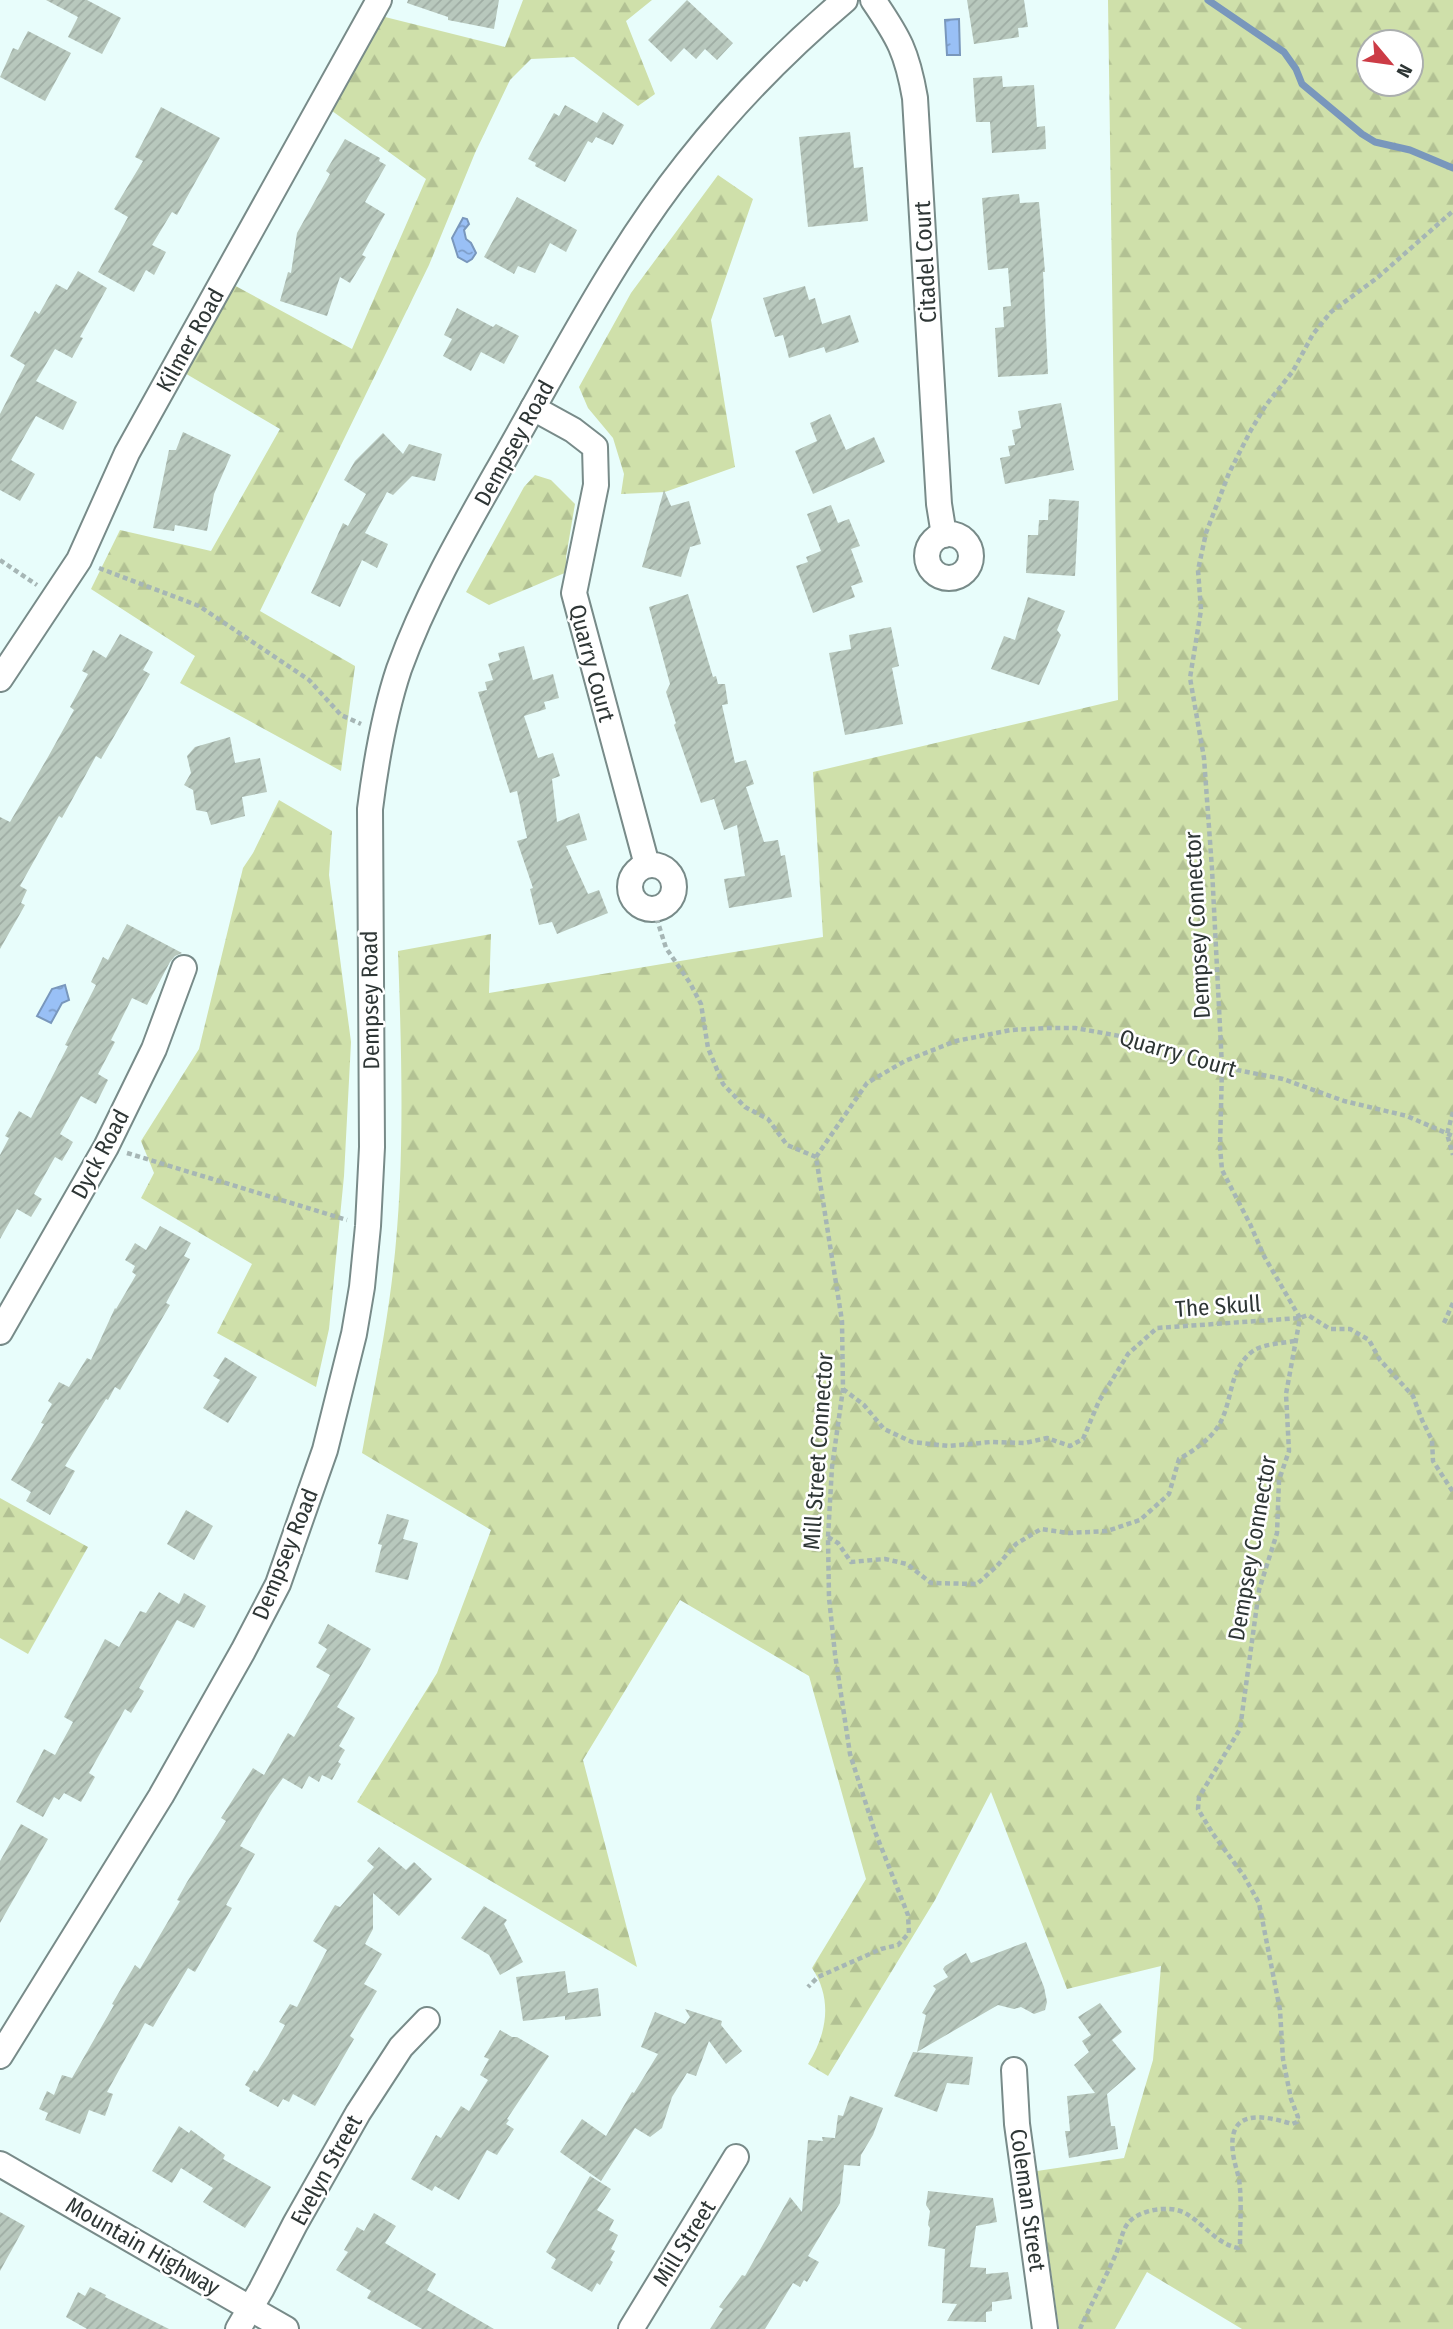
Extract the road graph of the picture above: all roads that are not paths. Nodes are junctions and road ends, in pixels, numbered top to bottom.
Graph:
1 (379, 0) edge
2 (845, 0) edge
3 (873, 0) edge
4 (533, 408) junction
5 (944, 535) dead end
6 (0, 679) edge
7 (654, 909) road end
8 (184, 968) dead end
9 (0, 1332) edge
10 (427, 2020) dead end
11 (0, 2056) edge
12 (1014, 2070) dead end
13 (736, 2157) dead end
14 (0, 2164) edge
15 (244, 2319) edge
16 (286, 2329) edge
17 (631, 2329) edge
18 (1045, 2329) edge

1 - 6 street, Kilmer Road
2 - 4 street, Dempsey Road
3 - 5 street, Citadel Court
4 - 7 street, Quarry Court
4 - 11 street, Dempsey Road
8 - 9 street, Dyck Road
10 - 15 street, Evelyn Street
12 - 18 street, Coleman Street
13 - 17 street, Mill Street
14 - 15 street, Mountain Highway
15 - 16 street, Mountain Highway

